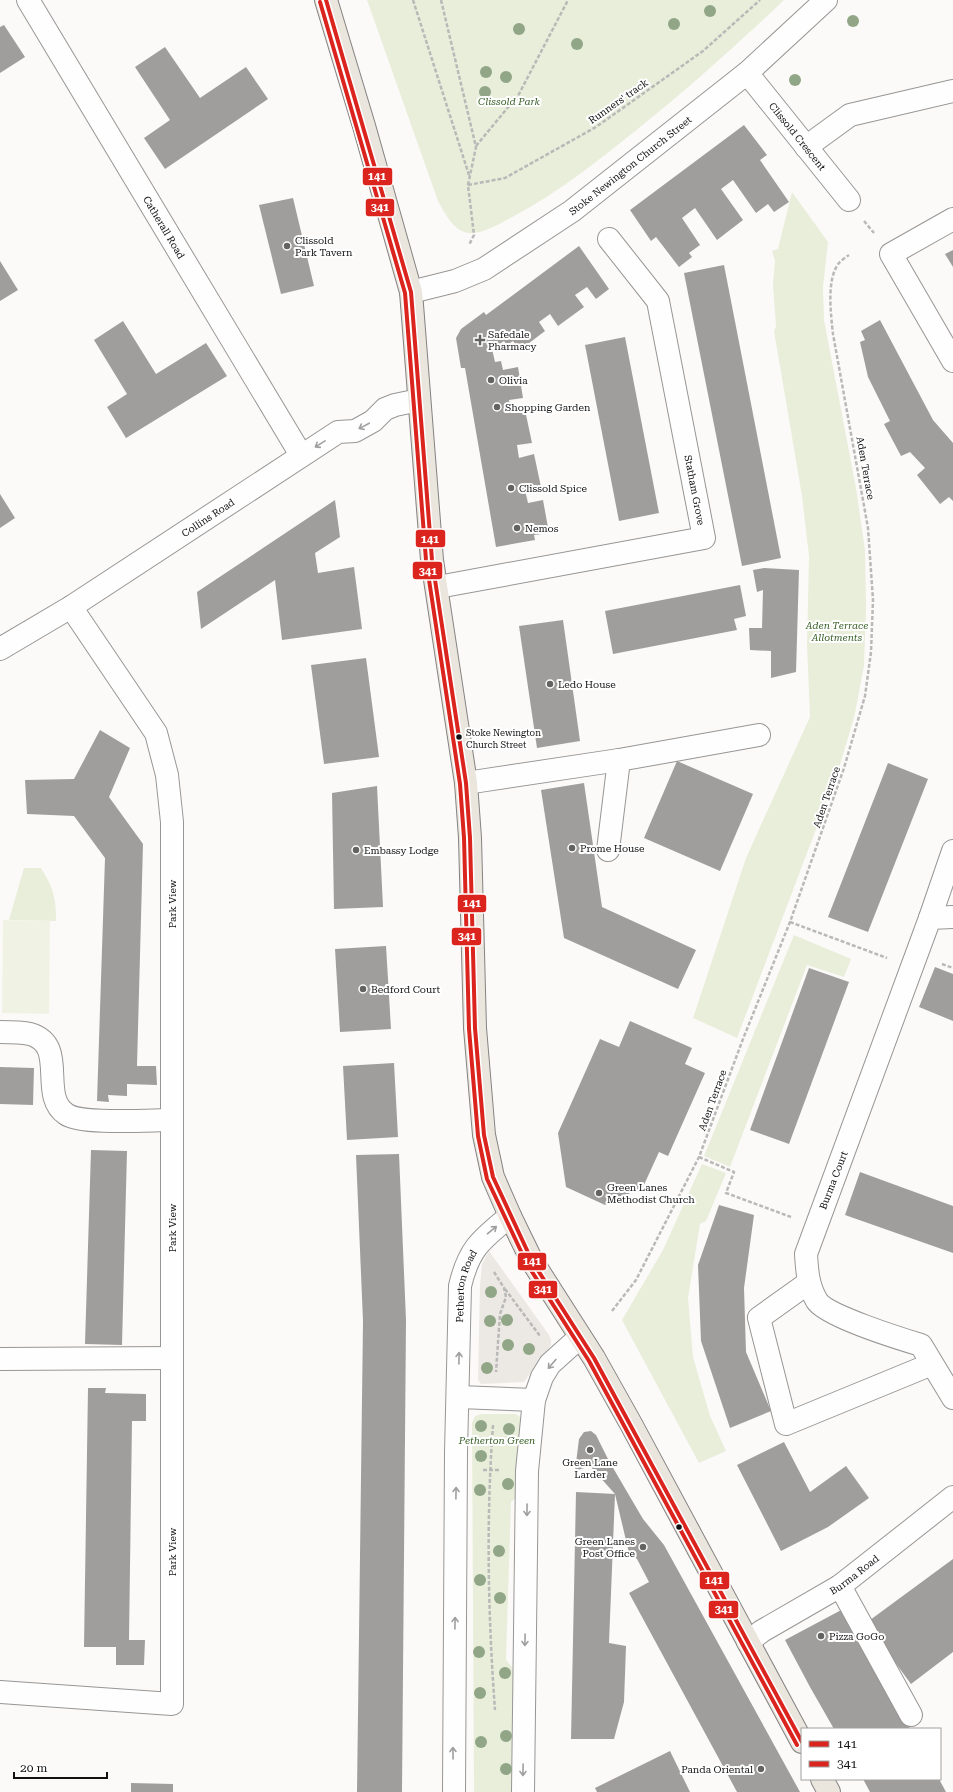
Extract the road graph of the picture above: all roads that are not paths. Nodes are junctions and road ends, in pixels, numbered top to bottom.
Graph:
1 (28, 0) edge
2 (326, 0) edge
3 (826, 0) edge
4 (747, 73) junction
5 (953, 91) edge
6 (806, 148) junction
7 (849, 200) dead end
8 (953, 219) edge
9 (608, 239) dead end
10 (411, 292) junction
11 (953, 361) edge
12 (419, 400) junction
13 (301, 455) junction
14 (438, 587) junction
15 (71, 607) junction
16 (0, 649) edge
17 (759, 735) dead end
18 (619, 760) junction
19 (466, 783) junction
20 (608, 850) dead end
21 (953, 851) edge
22 (953, 916) edge
23 (930, 918) junction
24 (0, 1032) edge
25 (172, 1120) junction
26 (510, 1216) junction
27 (808, 1283) junction
28 (580, 1337) junction
29 (172, 1358) junction
30 (0, 1359) edge
31 (932, 1364) junction
32 (459, 1397) junction
33 (953, 1398) edge
34 (534, 1400) junction
35 (953, 1497) edge
36 (840, 1586) junction
37 (748, 1642) junction
38 (0, 1692) edge
39 (911, 1715) dead end
40 (801, 1740) edge
41 (823, 1780) edge
42 (454, 1792) edge
43 (523, 1792) edge
44 (829, 1792) edge

1 - 13 street, Catherall Road
2 - 10 main road
3 - 4 street, Stoke Newington Church Street
4 - 6 street, Clissold Crescent
4 - 10 street, Stoke Newington Church Street
5 - 6 street
6 - 7 street, Clissold Crescent
8 - 11 street
9 - 14 street, Statham Grove
10 - 12 main road
12 -> 13 street, Collins Road
12 - 14 main road
13 - 15 street, Collins Road
14 - 19 main road
15 - 16 street, Collins Road
15 - 25 street, Park View
17 - 18 street
18 - 19 street
18 - 20 street
19 - 26 main road
21 - 23 street, Burma Court
22 - 23 street
23 - 27 street, Burma Court
24 - 25 street
25 - 29 street, Park View
26 - 28 main road
32 -> 26 street, Petherton Road
27 - 31 street, Burma Court
27 - 31 street
28 -> 34 street
28 - 37 main road
29 - 30 street
29 - 38 street, Park View
31 - 33 street, Burma Court
32 - 34 street
42 -> 32 street, Petherton Road
34 -> 43 street
35 - 36 street, Burma Road
36 - 37 street, Burma Road
36 - 39 street
37 - 40 main road
41 - 44 main road

